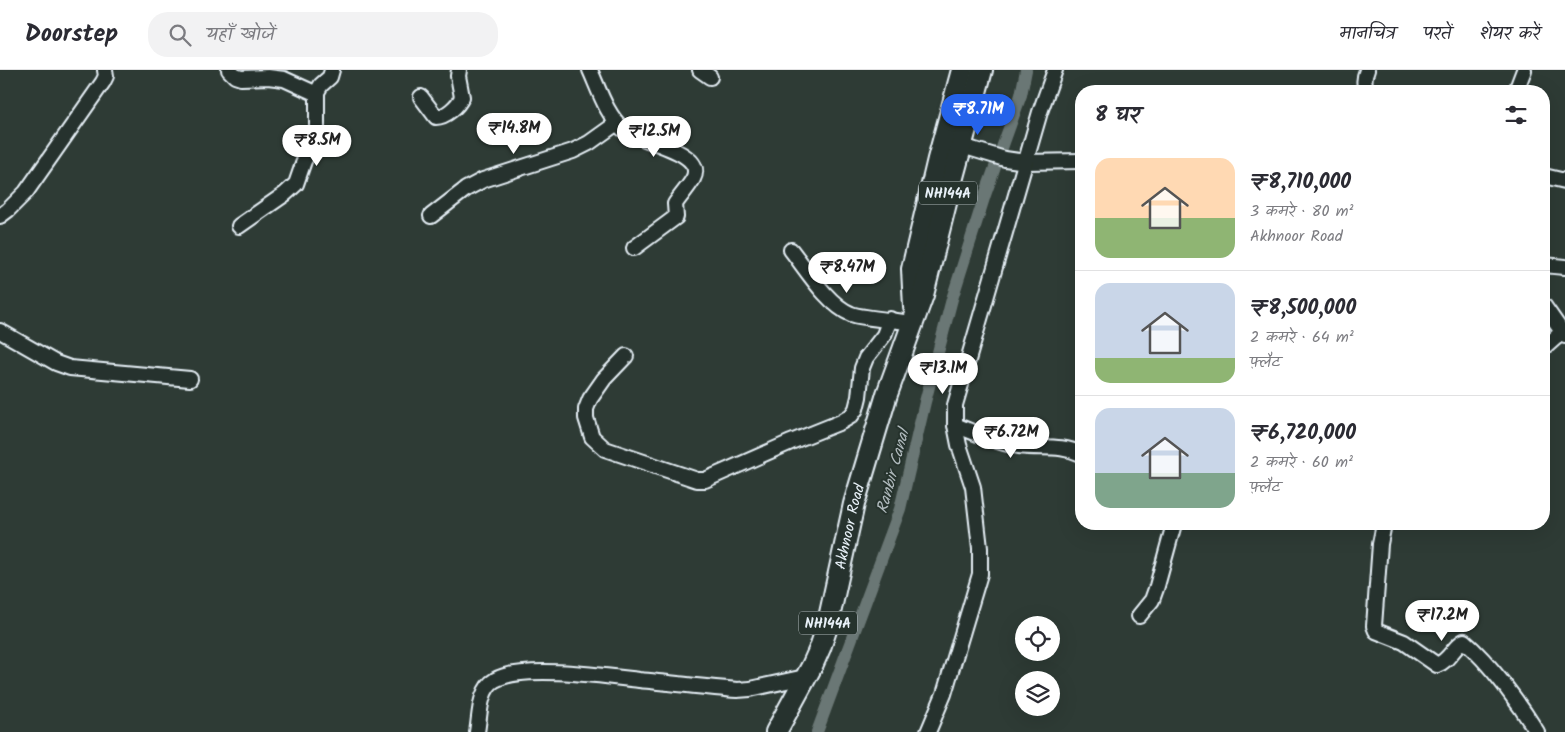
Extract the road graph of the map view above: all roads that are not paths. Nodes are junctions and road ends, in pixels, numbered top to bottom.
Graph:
1 (105, 70) edge
2 (229, 70) edge
3 (332, 70) edge
4 (459, 70) edge
5 (590, 70) edge
6 (962, 70) edge
7 (982, 70) edge
8 (1055, 70) edge
9 (1367, 70) edge
10 (1524, 70) edge
11 (1365, 85) edge
12 (1518, 85) edge
13 (317, 94) junction
14 (421, 98) dead end
15 (617, 123) junction
16 (962, 146) junction
17 (1075, 161) edge
18 (1026, 162) junction
19 (1550, 177) edge
20 (1565, 181) edge
21 (0, 216) edge
22 (431, 216) dead end
23 (239, 226) dead end
24 (634, 248) dead end
25 (791, 250) dead end
26 (1550, 266) edge
27 (1565, 267) edge
28 (1550, 314) edge
29 (890, 319) junction
30 (914, 320) junction
31 (0, 331) edge
32 (1564, 334) edge
33 (1550, 344) edge
34 (626, 356) dead end
35 (190, 379) dead end
36 (955, 425) junction
37 (1075, 452) edge
38 (1172, 530) edge
39 (1383, 530) edge
40 (1139, 616) dead end
41 (806, 677) junction
42 (477, 732) edge
43 (776, 732) edge
44 (928, 732) edge
45 (1537, 732) edge

1 - 21 street
2 - 13 street
3 - 13 street
4 - 14 street
5 - 15 street
6 - 30 highway, Akhnoor Road / NH144A
7 - 16 highway, Akhnoor Road / NH144A
8 - 18 street
9 - 11 street
10 - 12 street
13 - 23 street
15 - 22 street
15 - 24 street
16 - 18 street
16 - 30 highway, Akhnoor Road / NH144A
17 - 18 street
18 - 36 street
19 - 20 street
25 - 29 street
26 - 27 street
28 - 32 street
29 - 30 street
29 - 34 street
30 - 41 highway, Akhnoor Road / NH144A
31 - 35 street
32 - 33 street
36 - 37 street
36 - 44 street
38 - 40 street
39 - 45 street
41 - 42 street
41 - 43 highway, Akhnoor Road / NH144A

